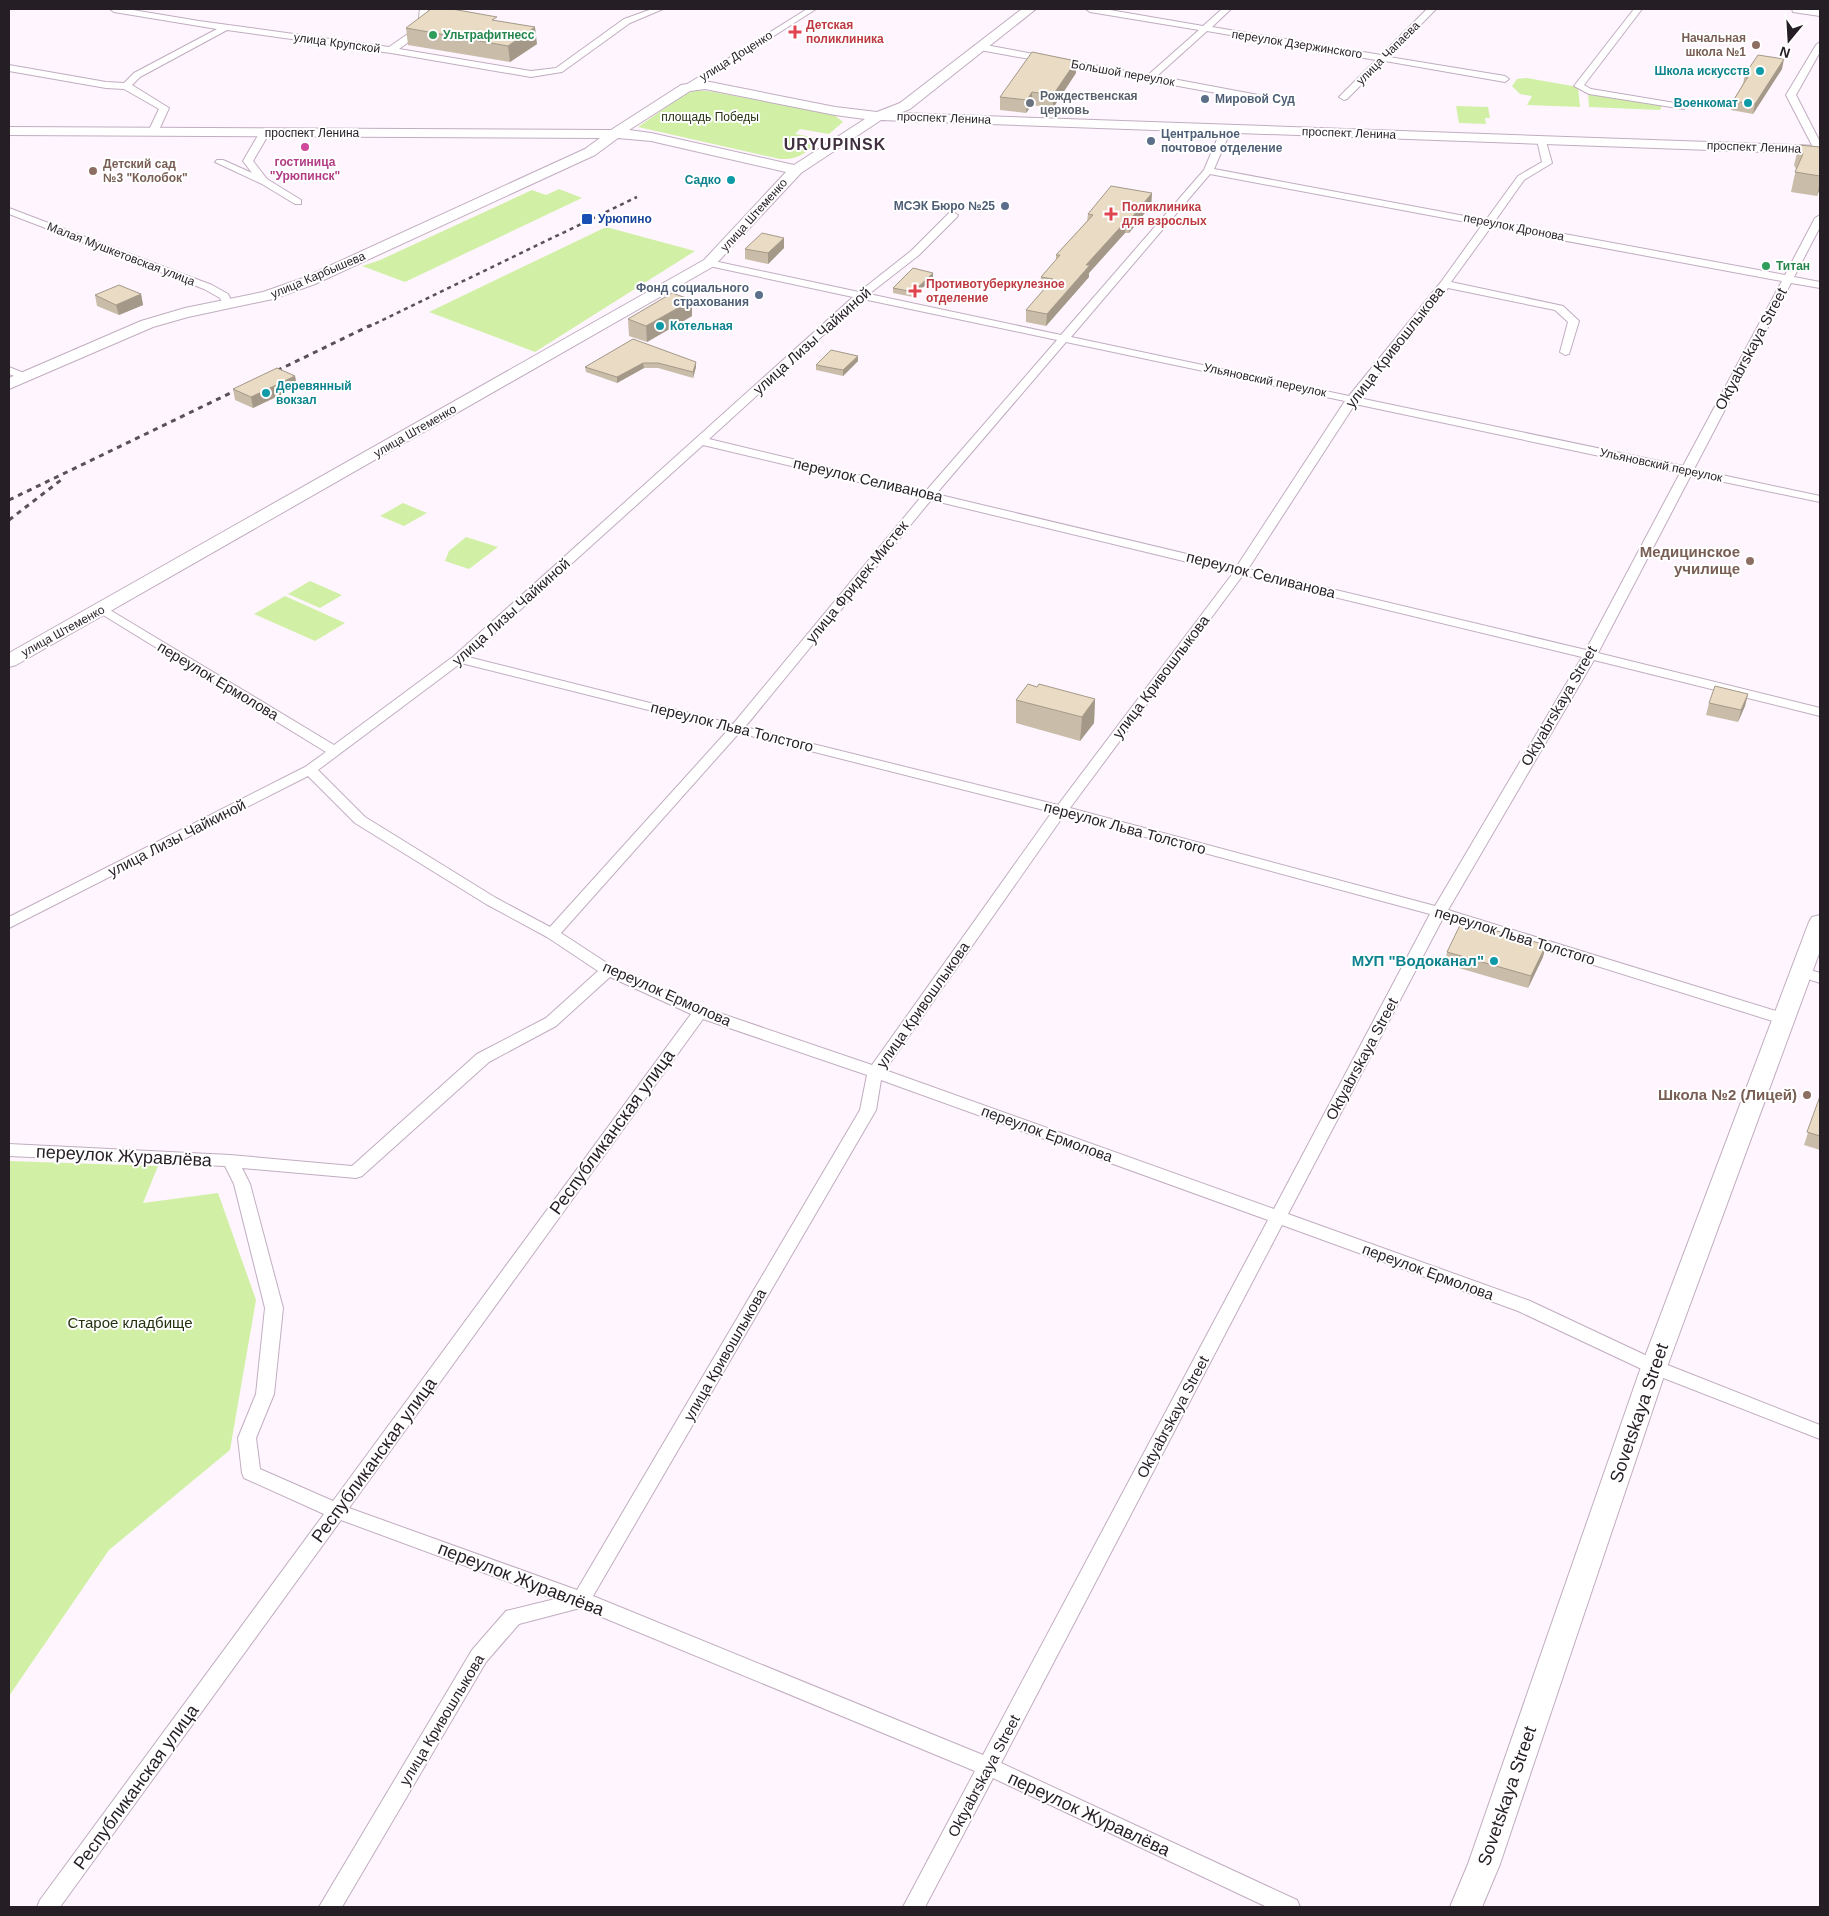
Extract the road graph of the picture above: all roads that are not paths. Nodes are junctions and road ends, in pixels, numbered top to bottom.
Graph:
1 (114, 9) edge
2 (424, 9) edge
3 (659, 9) edge
4 (812, 9) edge
5 (1030, 9) edge
6 (1090, 9) edge
7 (1227, 9) edge
8 (1432, 9) edge
9 (1638, 9) edge
10 (1798, 9) edge
11 (1820, 12) edge
12 (225, 28) junction
13 (1204, 29) junction
14 (1820, 46) edge
15 (980, 47) junction
16 (391, 50) junction
17 (1384, 59) junction
18 (9, 68) edge
19 (1151, 77) junction
20 (1505, 79) dead end
21 (126, 86) junction
22 (686, 88) junction
23 (1344, 97) dead end
24 (1266, 99) dead end
25 (1681, 107) dead end
26 (878, 116) junction
27 (1224, 129) junction
28 (9, 131) edge
29 (153, 132) junction
30 (265, 132) junction
31 (616, 134) junction
32 (1542, 140) junction
33 (1820, 150) edge
34 (220, 162) dead end
35 (796, 170) junction
36 (1208, 171) junction
37 (265, 182) junction
38 (298, 202) dead end
39 (9, 212) edge
40 (952, 216) dead end
41 (1820, 218) edge
42 (1489, 222) junction
43 (709, 263) junction
44 (1789, 279) junction
45 (1445, 284) junction
46 (1820, 285) edge
47 (861, 295) junction
48 (228, 304) junction
49 (1064, 337) junction
50 (1566, 352) dead end
51 (9, 370) edge
52 (25, 377) junction
53 (9, 384) edge
54 (1352, 399) junction
55 (702, 441) junction
56 (1686, 470) junction
57 (929, 495) junction
58 (1820, 499) edge
59 (1241, 570) junction
60 (101, 610) junction
61 (1590, 655) junction
62 (459, 659) junction
63 (9, 661) edge
64 (1820, 712) edge
65 (737, 728) junction
66 (336, 752) junction
67 (310, 770) junction
68 (1061, 810) junction
69 (1439, 912) junction
70 (1820, 922) edge
71 (9, 923) edge
72 (552, 934) junction
73 (608, 970) junction
74 (1811, 975) edge
75 (700, 1012) junction
76 (1784, 1019) junction
77 (875, 1072) junction
78 (9, 1150) edge
79 (230, 1161) junction
80 (1278, 1218) junction
81 (1654, 1366) junction
82 (1820, 1432) edge
83 (337, 1511) junction
84 (581, 1600) junction
85 (989, 1767) junction
86 (48, 1907) edge
87 (330, 1907) edge
88 (914, 1907) edge
89 (1288, 1907) edge
90 (1466, 1907) edge

1 - 12 street, улица Крупской
2 - 16 street
3 - 16 street, улица Крупской
4 - 22 street, улица Доценко
5 - 15 main road
6 - 13 street, переулок Дзержинского
7 - 13 street
8 - 17 street, улица Чапаева
9 - 25 street
10 - 11 main road
12 - 16 street, улица Крупской
12 - 21 street
13 - 17 street, переулок Дзержинского
13 - 19 street
14 - 33 street
15 - 19 street, Большой переулок
15 - 26 main road
17 - 20 street, переулок Дзержинского
17 - 23 street, улица Чапаева
18 - 21 street
19 - 24 street, Большой переулок
21 - 29 street
22 - 26 main road
22 - 31 main road
26 - 27 main road, проспект Ленина
26 - 35 main road
27 - 32 main road, проспект Ленина
27 - 36 street, улица Фридек-Мистек
28 - 29 main road, проспект Ленина
29 - 30 main road, проспект Ленина
30 - 31 main road, проспект Ленина
30 - 37 street
31 - 35 main road
31 - 48 main road, улица Карбышева
32 - 33 main road, проспект Ленина
32 - 42 street, улица Кривошлыкова
34 - 37 street
35 - 43 main road, улица Штеменко
36 - 42 street, переулок Дронова
36 - 49 street, улица Фридек-Мистек
37 - 38 street
39 - 48 street, Малая Мушкетовская улица
40 - 47 street, улица Лизы Чайкиной
41 - 44 street, Oktyabrskaya Street
42 - 44 street, переулок Дронова
42 - 45 street, улица Кривошлыкова
43 - 47 street, Ульяновский переулок
43 - 60 main road, улица Штеменко
44 - 46 street, переулок Дронова
44 - 56 street, Oktyabrskaya Street
45 - 50 street
45 - 54 street, улица Кривошлыкова
47 - 49 street, Ульяновский переулок
47 - 55 street, улица Лизы Чайкиной
48 - 52 main road, улица Карбышева
49 - 54 street, Ульяновский переулок
49 - 57 street, улица Фридек-Мистек
51 - 52 street
52 - 53 main road, улица Карбышева
54 - 56 street, Ульяновский переулок
54 - 59 street, улица Кривошлыкова
55 - 57 street, переулок Селиванова
55 - 62 street, улица Лизы Чайкиной
56 - 58 street, Ульяновский переулок
56 - 61 street, Oktyabrskaya Street
57 - 59 street, переулок Селиванова
57 - 65 street, улица Фридек-Мистек
59 - 61 street, переулок Селиванова
59 - 68 street, улица Кривошлыкова
60 - 63 main road, улица Штеменко
60 - 66 street, переулок Ермолова
61 - 64 street, переулок Селиванова
61 - 69 street, Oktyabrskaya Street
62 - 65 street, переулок Льва Толстого
62 - 66 street, улица Лизы Чайкиной
65 - 68 street, переулок Льва Толстого
65 - 72 street, улица Фридек-Мистек
66 - 67 street, улица Лизы Чайкиной
67 - 71 street, улица Лизы Чайкиной
67 - 72 street, переулок Ермолова
68 - 69 street, переулок Льва Толстого
68 - 77 street, улица Кривошлыкова
69 - 76 street, переулок Льва Толстого
69 - 80 street, Oktyabrskaya Street
70 - 74 main road, Sovetskaya Street
72 - 73 street, переулок Ермолова
73 - 75 street, переулок Ермолова
73 - 79 street
74 - 76 main road, Sovetskaya Street
75 - 77 street, переулок Ермолова
75 - 83 street, Республиканская улица
76 - 81 main road, Sovetskaya Street
77 - 80 street, переулок Ермолова
77 - 84 street, улица Кривошлыкова
78 - 79 street, переулок Журавлёва
79 - 83 street, переулок Журавлёва
80 - 81 street, переулок Ермолова
80 - 85 street, Oktyabrskaya Street
81 - 82 street, переулок Ермолова
81 - 90 main road, Sovetskaya Street
83 - 84 street, переулок Журавлёва
83 - 86 street, Республиканская улица
84 - 85 street, переулок Журавлёва
84 - 87 street, улица Кривошлыкова
85 - 88 street, Oktyabrskaya Street
85 - 89 street, переулок Журавлёва

